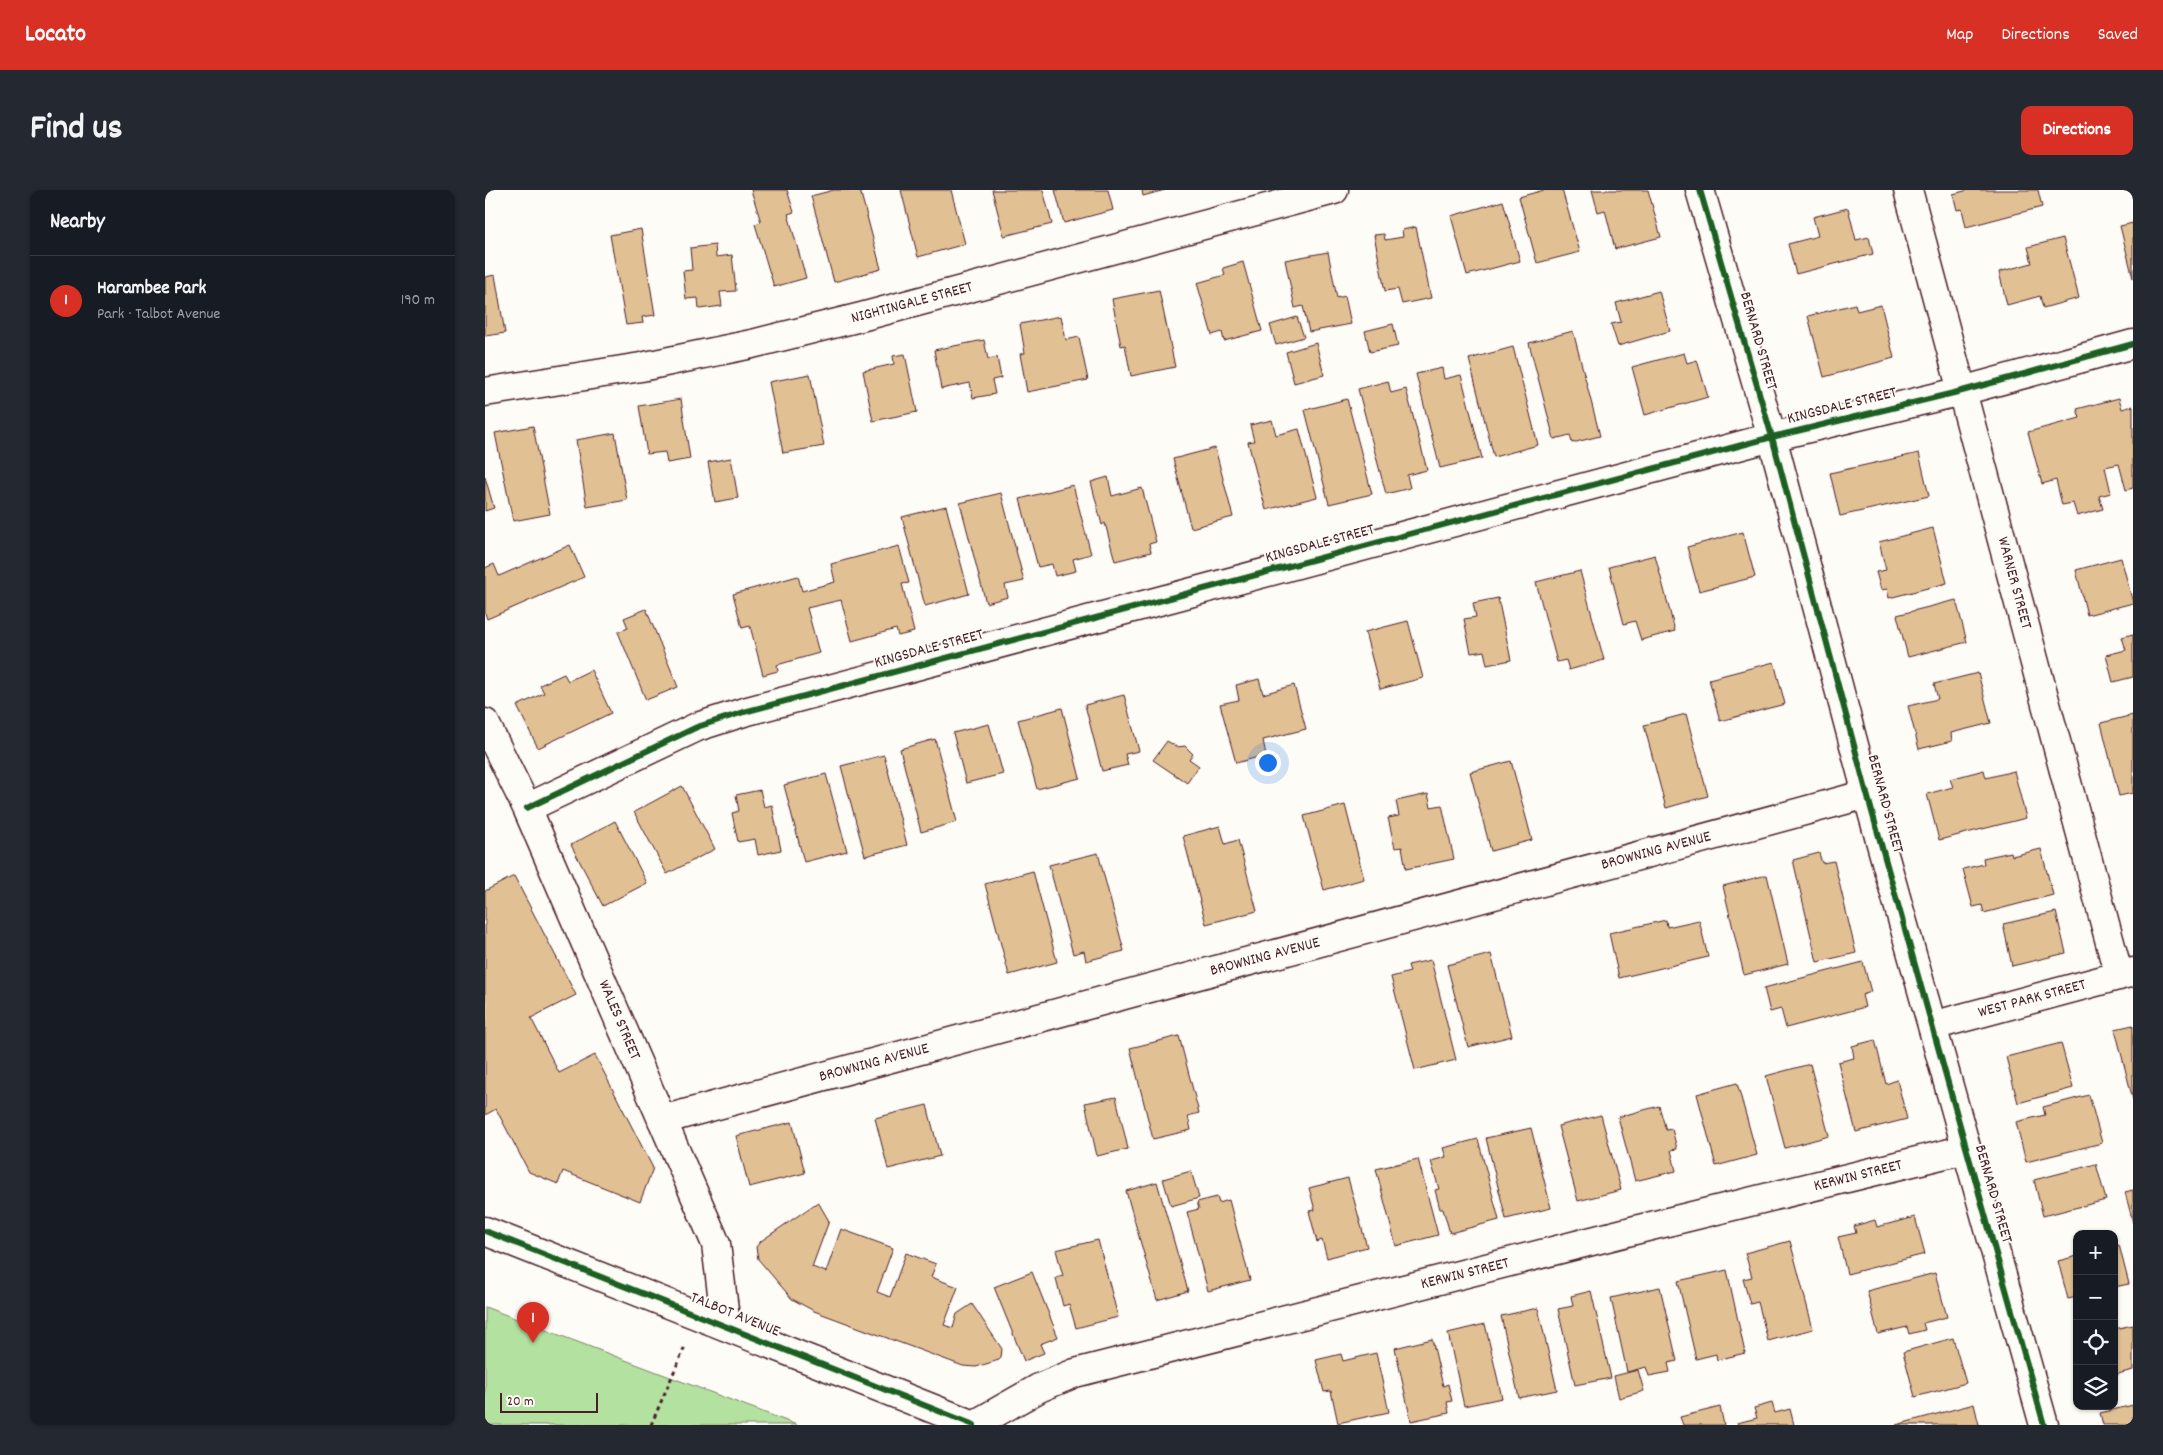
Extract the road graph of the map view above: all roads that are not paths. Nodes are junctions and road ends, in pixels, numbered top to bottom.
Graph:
1 (1334, 190) edge
2 (1700, 190) edge
3 (1908, 190) edge
4 (2133, 344) edge
5 (1962, 391) junction
6 (485, 392) edge
7 (1772, 437) junction
8 (485, 723) edge
9 (1867, 794) junction
10 (527, 808) junction
11 (2126, 974) edge
12 (1932, 1026) junction
13 (662, 1120) junction
14 (1966, 1149) junction
15 (485, 1231) edge
16 (726, 1326) junction
17 (974, 1425) edge
18 (2044, 1425) edge

1 - 6 street, NIGHTINGALE STREET
2 - 7 street, BERNARD STREET
3 - 5 street, WARNER STREET
4 - 5 street, KINGSDALE STREET
5 - 7 street, KINGSDALE STREET
5 - 11 street, WARNER STREET
7 - 9 street, BERNARD STREET
7 - 10 street, KINGSDALE STREET
8 - 10 street, WALES STREET
9 - 12 street, BERNARD STREET
9 - 13 street, BROWNING AVENUE
10 - 13 street, WALES STREET
11 - 12 street, WEST PARK STREET
12 - 14 street, BERNARD STREET
13 - 16 street, WALES STREET
14 - 17 street, KERWIN STREET
14 - 18 street, BERNARD STREET
15 - 16 street, TALBOT AVENUE
16 - 17 street, TALBOT AVENUE

